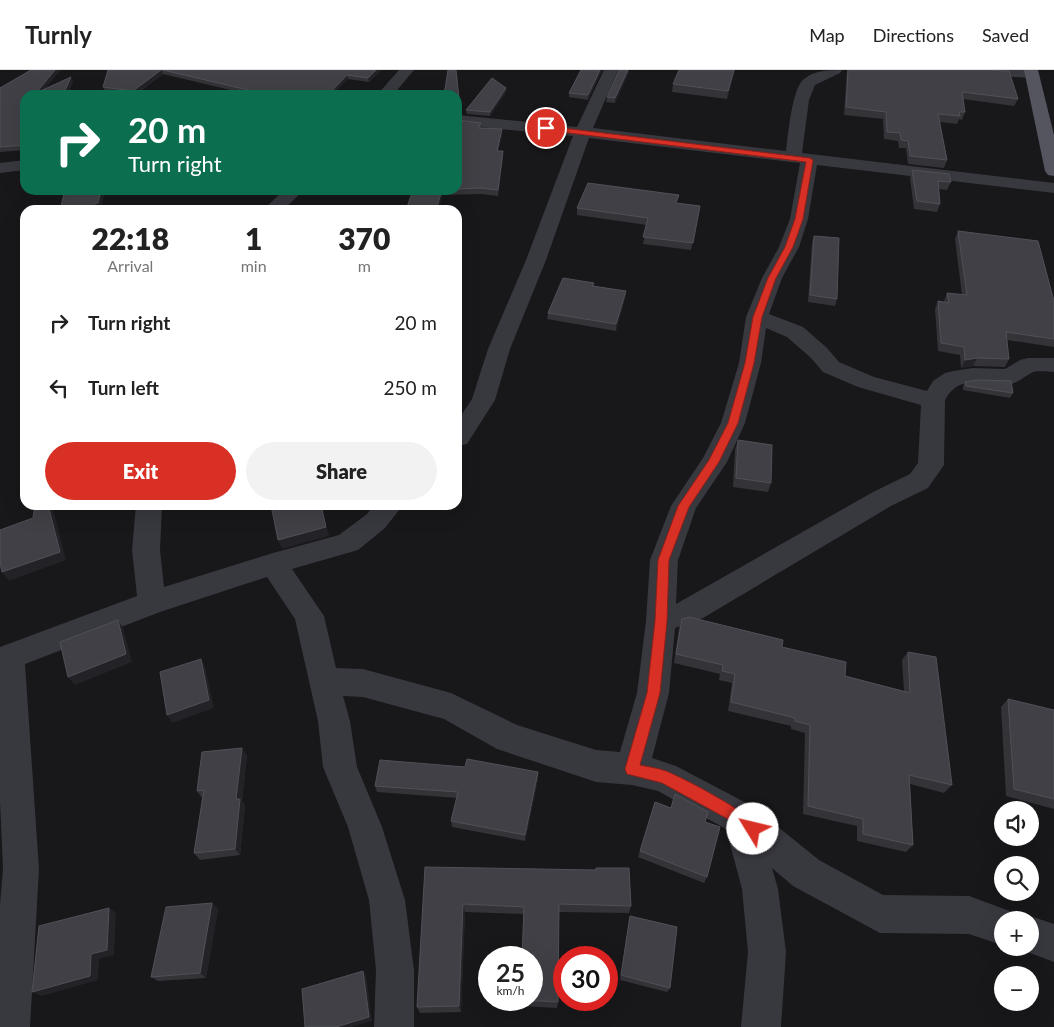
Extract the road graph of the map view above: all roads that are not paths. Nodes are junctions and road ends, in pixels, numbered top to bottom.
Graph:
1 (407, 70) edge
2 (611, 70) edge
3 (834, 70) edge
4 (964, 70) edge
5 (1031, 72) edge
6 (389, 90) edge
7 (462, 120) edge
8 (583, 132) junction
9 (802, 159) junction
10 (20, 166) edge
11 (0, 168) edge
12 (1054, 171) edge
13 (1054, 188) edge
14 (289, 195) edge
15 (278, 205) edge
16 (757, 317) junction
17 (1054, 365) edge
18 (933, 400) junction
19 (462, 432) edge
20 (149, 510) edge
21 (386, 510) edge
22 (273, 564) junction
23 (152, 603) junction
24 (661, 621) junction
25 (4, 659) edge
26 (324, 681) junction
27 (632, 769) junction
28 (740, 818) junction
29 (994, 923) edge
30 (1039, 938) edge
31 (1054, 943) edge
32 (10, 1027) edge
33 (394, 1027) edge
34 (761, 1027) edge

1 - 6 street
2 - 8 street
3 - 9 street
4 - 5 street
5 - 12 main road
7 - 8 street
8 - 9 street
8 - 19 street
9 - 13 street
9 - 16 street
10 - 11 street
14 - 15 street
16 - 18 street
16 - 24 street
17 - 18 street
18 - 24 street
20 - 23 street
21 - 22 street
22 - 23 street
22 - 26 street
23 - 25 street
24 - 27 street
25 - 32 street
26 - 27 street
26 - 33 street
27 - 28 street
28 - 29 street
28 - 34 street
30 - 31 street

